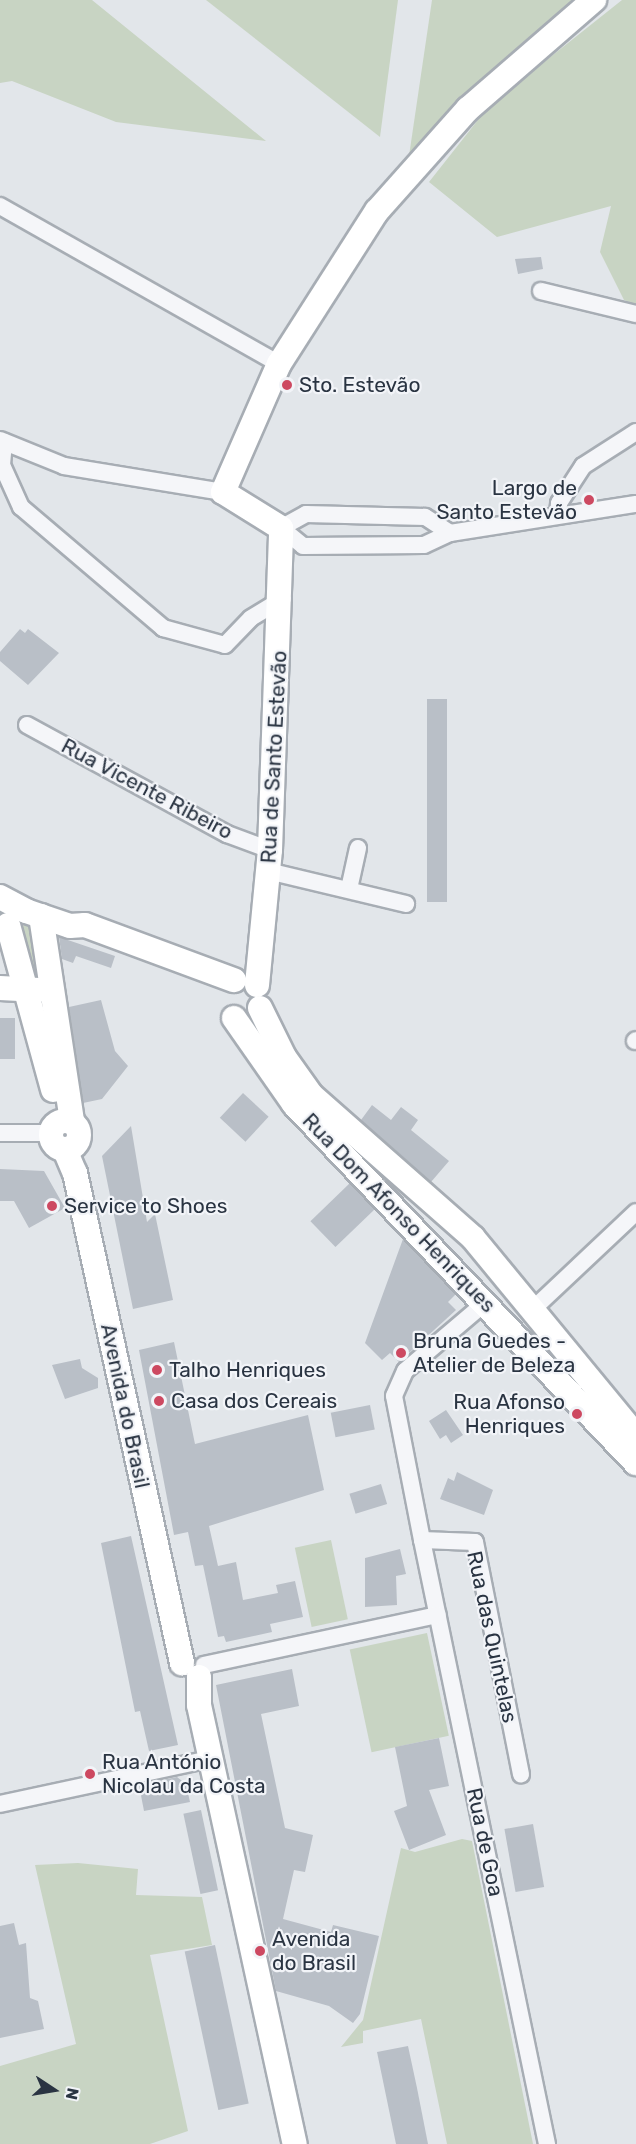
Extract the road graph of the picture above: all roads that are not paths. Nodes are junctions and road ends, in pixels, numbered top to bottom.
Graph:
1 (594, 0) edge
2 (0, 206) edge
3 (541, 291) dead end
4 (636, 314) edge
5 (279, 364) junction
6 (636, 432) edge
7 (2, 441) edge
8 (223, 492) junction
9 (636, 504) edge
10 (558, 515) junction
11 (281, 528) junction
12 (450, 533) junction
13 (283, 599) junction
14 (27, 724) dead end
15 (358, 848) dead end
16 (269, 861) junction
17 (349, 889) junction
18 (0, 897) edge
19 (406, 904) dead end
20 (19, 917) edge
21 (14, 977) edge
22 (48, 983) junction
23 (0, 988) edge
24 (243, 991) junction
25 (0, 1133) edge
26 (65, 1134) junction
27 (636, 1212) edge
28 (503, 1276) junction
29 (483, 1299) junction
30 (538, 1321) junction
31 (524, 1344) junction
32 (633, 1448) edge
33 (422, 1540) junction
34 (438, 1615) junction
35 (192, 1667) junction
36 (201, 1761) junction
37 (521, 1774) dead end
38 (0, 1804) edge
39 (279, 2144) edge
40 (296, 2144) edge
41 (547, 2144) edge

1 - 5 street
2 - 5 street
3 - 4 street
5 - 8 street
6 - 10 street
7 - 8 street
7 - 13 street
8 - 11 street
9 - 10 street
10 - 12 street
11 - 12 street
11 - 12 street
11 - 13 street, Rua de Santo Estevão
13 - 16 street, Rua de Santo Estevão
14 - 16 street, Rua Vicente Ribeiro
15 - 17 street
16 - 17 street, Rua Vicente Ribeiro
16 - 24 street, Rua de Santo Estevão
17 - 19 street, Rua Vicente Ribeiro
18 - 20 street
20 - 21 street, Avenida do Brasil
20 - 22 street, Avenida do Brasil
20 - 24 street
21 - 22 street
21 - 23 street
21 - 26 street, Avenida do Brasil
22 - 26 street, Avenida do Brasil
24 - 28 street, Rua Dom Afonso Henriques
24 - 29 street, Rua Dom Afonso Henriques
25 - 26 street
26 - 35 street, Avenida do Brasil
27 - 30 street
28 - 29 street
28 - 30 street, Rua Dom Afonso Henriques
29 - 31 street, Rua Dom Afonso Henriques
29 - 33 street
30 - 31 street
30 - 32 street, Rua Dom Afonso Henriques
31 - 32 street, Rua Dom Afonso Henriques
33 - 34 street, Rua de Goa
33 - 37 street, Rua das Quintelas
34 - 35 street
34 - 41 street, Rua de Goa
35 - 36 street, Avenida do Brasil
35 - 40 street, Avenida do Brasil
36 - 38 street
36 - 39 street, Avenida do Brasil

